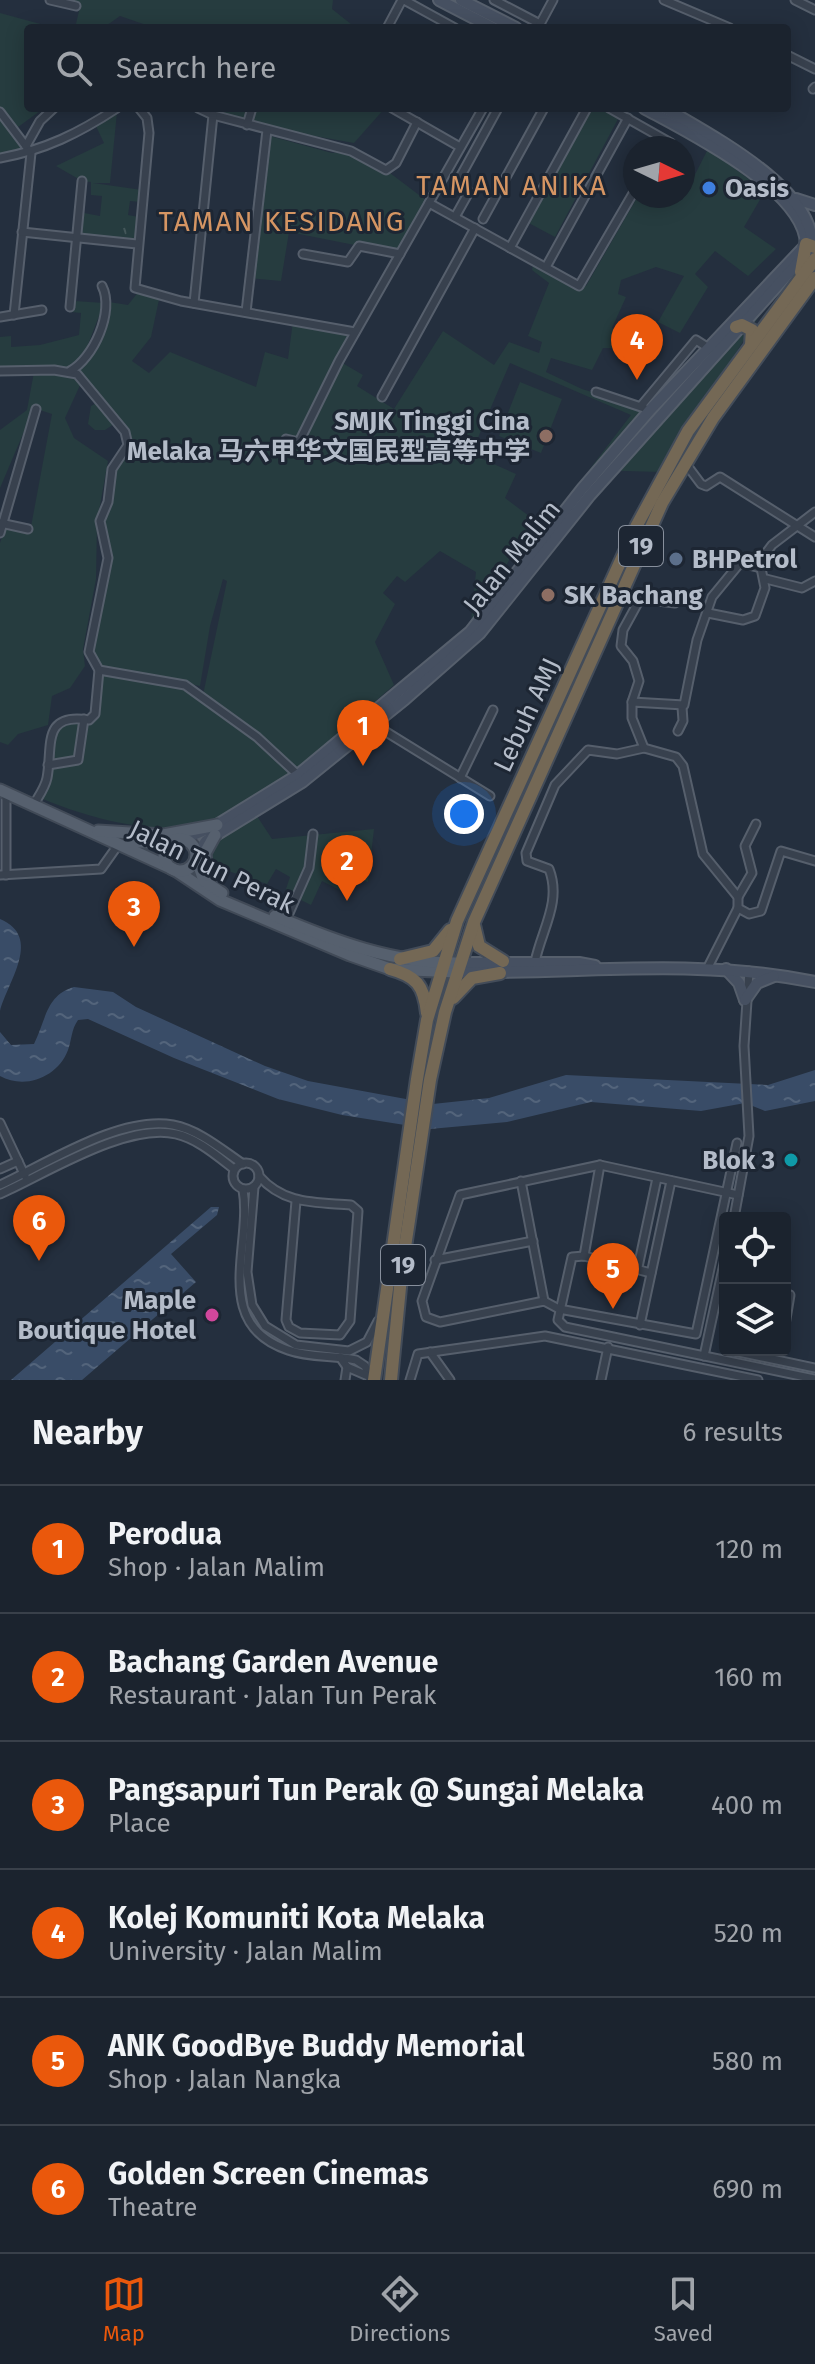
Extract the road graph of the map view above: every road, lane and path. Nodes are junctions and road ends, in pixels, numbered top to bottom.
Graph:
1 (50, 0) edge
2 (403, 0) edge
3 (439, 0) edge
4 (461, 0) edge
5 (494, 0) edge
6 (553, 0) edge
7 (664, 0) edge
8 (795, 0) edge
9 (682, 3) edge
10 (76, 6) dead end
11 (815, 10) edge
12 (389, 24) edge
13 (448, 24) edge
14 (485, 24) edge
15 (508, 24) edge
16 (536, 24) edge
17 (540, 24) edge
18 (722, 24) edge
19 (791, 57) edge
20 (815, 69) edge
21 (0, 112) edge
22 (50, 112) edge
23 (96, 112) edge
24 (111, 112) edge
25 (142, 112) edge
26 (207, 112) edge
27 (251, 112) edge
28 (399, 112) edge
29 (481, 112) edge
30 (496, 112) edge
31 (542, 112) edge
32 (585, 112) edge
33 (617, 112) edge
34 (651, 112) edge
35 (671, 112) edge
36 (213, 115) junction
37 (628, 118) junction
38 (100, 119) junction
39 (417, 122) junction
40 (247, 125) junction
41 (267, 130) junction
42 (659, 136) edge
43 (460, 147) junction
44 (28, 149) junction
45 (0, 158) edge
46 (82, 181) dead end
47 (795, 199) junction
48 (429, 203) junction
49 (815, 205) edge
50 (624, 208) edge
51 (455, 217) junction
52 (483, 219) dead end
53 (475, 228) junction
54 (22, 232) junction
55 (76, 237) junction
56 (137, 244) junction
57 (812, 246) edge
58 (510, 248) junction
59 (303, 254) dead end
60 (400, 254) junction
61 (546, 267) junction
62 (102, 286) dead end
63 (812, 286) edge
64 (194, 303) junction
65 (70, 307) dead end
66 (42, 310) dead end
67 (246, 312) junction
68 (14, 315) junction
69 (0, 317) edge
70 (736, 327) junction
71 (355, 332) junction
72 (751, 345) junction
73 (0, 371) edge
74 (70, 371) junction
75 (596, 392) dead end
76 (382, 397) dead end
77 (645, 408) junction
78 (36, 409) dead end
79 (286, 439) dead end
80 (684, 462) junction
81 (815, 512) edge
82 (1, 527) edge
83 (798, 527) junction
84 (28, 529) dead end
85 (815, 537) edge
86 (761, 568) junction
87 (766, 579) junction
88 (815, 581) edge
89 (675, 603) dead end
90 (708, 613) junction
91 (605, 628) junction
92 (622, 634) junction
93 (99, 670) junction
94 (632, 702) junction
95 (682, 707) junction
96 (493, 710) dead end
97 (84, 719) junction
98 (375, 725) junction
99 (678, 731) dead end
100 (644, 748) junction
101 (48, 765) junction
102 (298, 775) junction
103 (460, 778) junction
104 (3, 792) edge
105 (490, 796) dead end
106 (33, 806) junction
107 (756, 824) dead end
108 (82, 828) junction
109 (216, 830) junction
110 (313, 834) dead end
111 (103, 838) junction
112 (184, 839) junction
113 (170, 842) junction
114 (118, 845) junction
115 (196, 855) junction
116 (815, 861) edge
117 (175, 870) junction
118 (3, 875) edge
119 (223, 894) junction
120 (738, 897) junction
121 (738, 908) junction
122 (286, 920) junction
123 (457, 921) junction
124 (474, 922) junction
125 (400, 959) junction
126 (535, 962) junction
127 (458, 967) junction
128 (502, 967) junction
129 (708, 967) junction
130 (442, 968) junction
131 (604, 968) junction
132 (725, 968) junction
133 (390, 969) junction
134 (749, 971) junction
135 (780, 975) junction
136 (815, 982) edge
137 (745, 1000) junction
138 (445, 1012) junction
139 (427, 1020) junction
140 (423, 1080) junction
141 (0, 1123) edge
142 (737, 1143) dead end
143 (412, 1151) junction
144 (18, 1161) junction
145 (243, 1164) junction
146 (600, 1165) junction
147 (0, 1169) edge
148 (234, 1169) junction
149 (259, 1176) junction
150 (26, 1178) junction
151 (657, 1178) junction
152 (521, 1181) junction
153 (671, 1181) junction
154 (0, 1185) edge
155 (254, 1187) junction
156 (243, 1190) junction
157 (726, 1192) junction
158 (0, 1194) edge
159 (738, 1195) junction
160 (296, 1201) junction
161 (735, 1212) edge
162 (533, 1241) junction
163 (581, 1256) junction
164 (435, 1260) junction
165 (638, 1267) junction
166 (651, 1273) junction
167 (719, 1299) edge
168 (544, 1301) junction
169 (559, 1309) junction
170 (382, 1312) junction
171 (640, 1325) junction
172 (610, 1336) junction
173 (608, 1349) junction
174 (430, 1352) junction
175 (704, 1356) junction
176 (760, 1356) edge
177 (780, 1356) edge
178 (339, 1357) junction
179 (779, 1360) junction
180 (347, 1367) junction
181 (813, 1367) edge
182 (372, 1379) edge
183 (809, 1379) edge
184 (345, 1380) edge
185 (391, 1380) edge
186 (410, 1380) edge
187 (450, 1380) edge
188 (601, 1380) edge
189 (758, 1380) edge

1 - 10 street
2 - 12 street
2 - 13 street
3 - 14 main road
4 - 15 main road
5 - 16 street
6 - 17 street
7 - 9 street
8 - 11 street
9 - 18 street
19 - 20 street
21 - 44 street
22 - 44 street
23 - 38 street
24 - 38 street
25 - 56 street
26 - 36 street
27 - 40 street
28 - 39 street
29 - 43 street
30 - 51 street
31 - 52 street
32 - 58 street
33 - 37 street
34 - 57 main road
35 - 47 main road
36 - 40 street
36 - 64 street
37 - 42 street
37 - 61 street
38 - 44 street
39 - 41 street
39 - 43 street
40 - 41 street
41 - 67 street
43 - 48 street
44 - 45 street
44 - 54 street
46 - 55 street
47 - 49 main road
47 - 57 main road
48 - 51 street
48 - 60 street
50 - 61 street
51 - 53 street
53 - 58 street
53 - 76 street
54 - 55 street
54 - 68 street
55 - 56 street
55 - 65 street
56 - 64 street
57 - 70 main road, Jalan Malim
57 - 72 highway, Lebuh AMJ / 19
57 - 77 main road, Jalan Malim
58 - 61 street
59 - 60 street
60 - 71 street
62 - 74 street
63 - 80 highway, Lebuh AMJ / 19
64 - 67 street
66 - 68 street
67 - 71 street
68 - 69 street
70 - 72 highway
70 - 98 main road, Jalan Malim
71 - 79 street
72 - 123 highway, Lebuh AMJ / 19
73 - 74 street
74 - 93 street
75 - 77 street
77 - 102 main road, Jalan Malim
78 - 82 street
80 - 83 street
80 - 91 highway, Lebuh AMJ / 19
81 - 83 street
82 - 84 street
83 - 85 street
83 - 86 street
86 - 87 street
86 - 90 street
87 - 88 street
87 - 90 street
89 - 92 street
90 - 95 street
91 - 92 street
91 - 124 highway, Lebuh AMJ / 19
92 - 94 street
93 - 97 street
93 - 102 street
94 - 95 street
94 - 100 street
95 - 99 street
96 - 103 street
97 - 101 street
97 - 101 street
98 - 103 street
98 - 109 main road, Jalan Malim
100 - 120 street
100 - 126 street
101 - 106 street
102 - 109 main road, Jalan Malim
103 - 105 street
104 - 106 main road, Jalan Tun Perak
104 - 118 street
106 - 108 main road, Jalan Tun Perak
107 - 120 street
108 - 109 main road
108 - 111 main road, Jalan Tun Perak
109 - 112 main road, Jalan Malim
109 - 115 main road, Jalan Malim
109 - 119 main road
110 - 122 street
111 - 113 main road, Jalan Tun Perak
111 - 114 main road, Jalan Tun Perak
112 - 113 main road
112 - 115 main road
113 - 117 main road
114 - 117 main road, Jalan Tun Perak
114 - 118 street
115 - 117 main road
115 - 119 main road, Jalan Tun Perak
116 - 121 street
117 - 133 main road, Jalan Tun Perak
119 - 122 main road, Jalan Tun Perak
120 - 121 street
121 - 129 street
122 - 125 main road, Jalan Tun Perak
123 - 125 highway
123 - 130 highway, Lebuh AMJ / 19
124 - 127 highway, Lebuh AMJ / 19
124 - 128 highway
125 - 130 main road, Jalan Tun Perak
126 - 128 main road
126 - 131 main road
127 - 128 main road
127 - 130 main road
127 - 138 highway, Lebuh AMJ / 19
128 - 131 main road
128 - 138 highway
129 - 131 main road
129 - 132 main road
130 - 133 main road, Jalan Tun Perak
130 - 139 highway, Lebuh AMJ / 19
132 - 134 main road
132 - 137 main road
133 - 139 highway
134 - 135 main road
134 - 137 street
135 - 136 main road
135 - 137 main road
137 - 159 street
138 - 140 highway, Lebuh AMJ / 19
139 - 140 highway, Lebuh AMJ / 19
140 - 143 highway, Lebuh AMJ / 19
141 - 144 street
142 - 157 street
143 - 170 highway, Lebuh AMJ / 19
143 - 185 highway, Lebuh AMJ / 19
144 - 147 street
144 - 150 street
145 - 148 street
145 - 149 street
145 - 150 street
146 - 151 street
146 - 152 street
146 - 163 street
148 - 150 street
148 - 156 street
149 - 155 street
149 - 160 street
150 - 154 street
150 - 158 street
151 - 153 street
151 - 165 street
152 - 162 street
152 - 164 street
153 - 157 street
153 - 166 street
155 - 156 street
155 - 170 street
156 - 178 street
157 - 159 street
157 - 171 street
159 - 161 street
160 - 160 street
162 - 164 street
162 - 168 street
163 - 165 street
163 - 169 street
164 - 168 street
165 - 166 street
166 - 171 street
167 - 175 street
168 - 169 street
169 - 171 street
169 - 172 street
170 - 182 highway, Lebuh AMJ / 19
172 - 173 street
172 - 175 street
173 - 174 street
173 - 188 street
173 - 189 street
174 - 186 street
174 - 187 street
175 - 183 street
176 - 179 street
177 - 179 street
178 - 180 street
178 - 182 street
179 - 181 street
180 - 182 street
180 - 184 street
181 - 183 street

